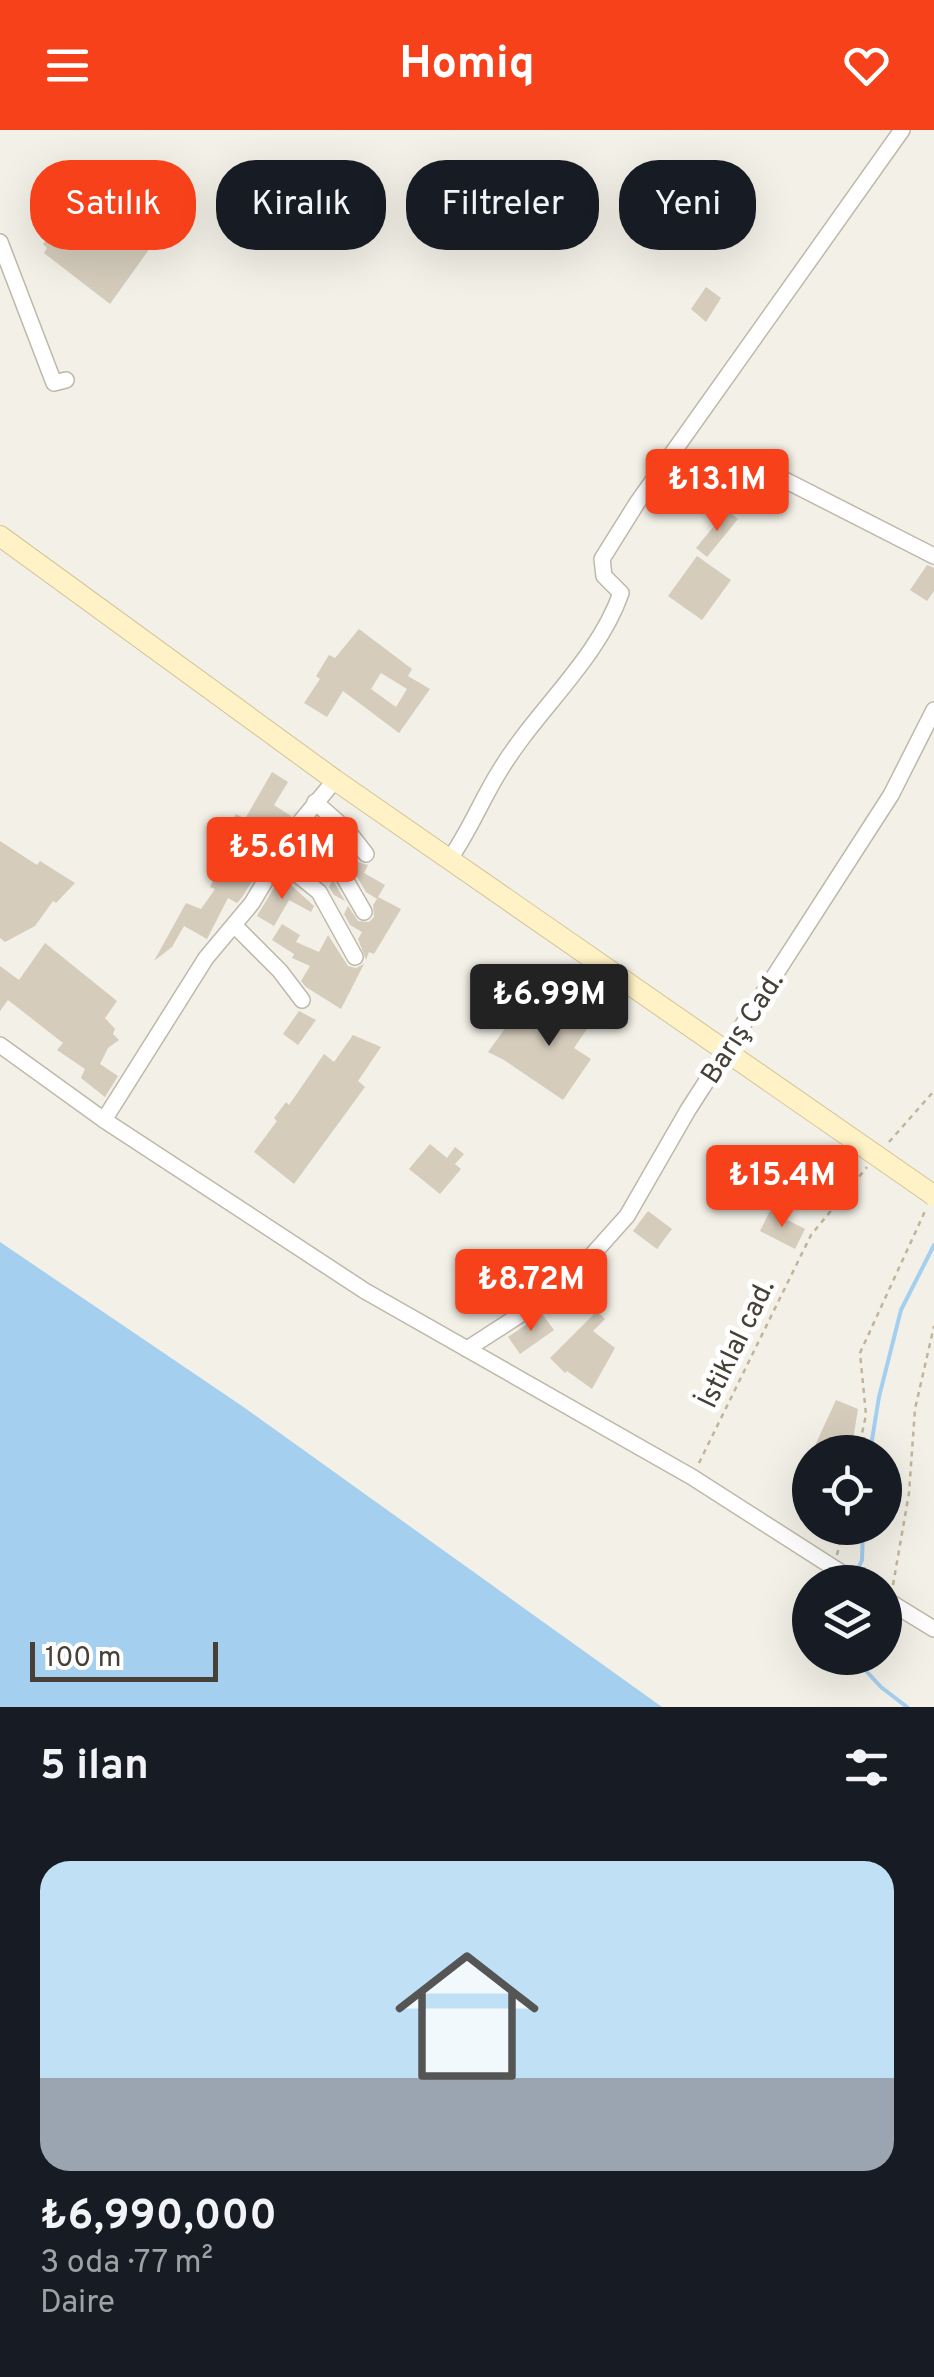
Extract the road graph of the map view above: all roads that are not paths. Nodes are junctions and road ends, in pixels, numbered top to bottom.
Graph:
1 (902, 130) edge
2 (0, 242) edge
3 (66, 380) dead end
4 (777, 476) dead end
5 (0, 536) edge
6 (934, 556) edge
7 (934, 710) edge
8 (334, 780) junction
9 (315, 802) junction
10 (298, 830) junction
11 (366, 854) dead end
12 (278, 859) junction
13 (449, 860) junction
14 (364, 912) dead end
15 (234, 926) junction
16 (354, 956) dead end
17 (302, 1000) dead end
18 (0, 1045) edge
19 (725, 1052) junction
20 (104, 1120) junction
21 (931, 1193) edge
22 (467, 1349) junction
23 (826, 1565) edge
24 (902, 1609) edge
25 (934, 1629) edge

1 - 13 street
2 - 3 street
4 - 6 street
5 - 8 main road
7 - 19 street, Barış Cad.
8 - 9 street
8 - 13 main road
9 - 10 street
9 - 11 street
10 - 12 street
10 - 14 street
12 - 15 street
12 - 16 street
13 - 19 main road
15 - 17 street
15 - 20 street
18 - 20 street
19 - 21 main road
19 - 22 street, Barış Cad.
20 - 22 street
22 - 23 street
24 - 25 street

